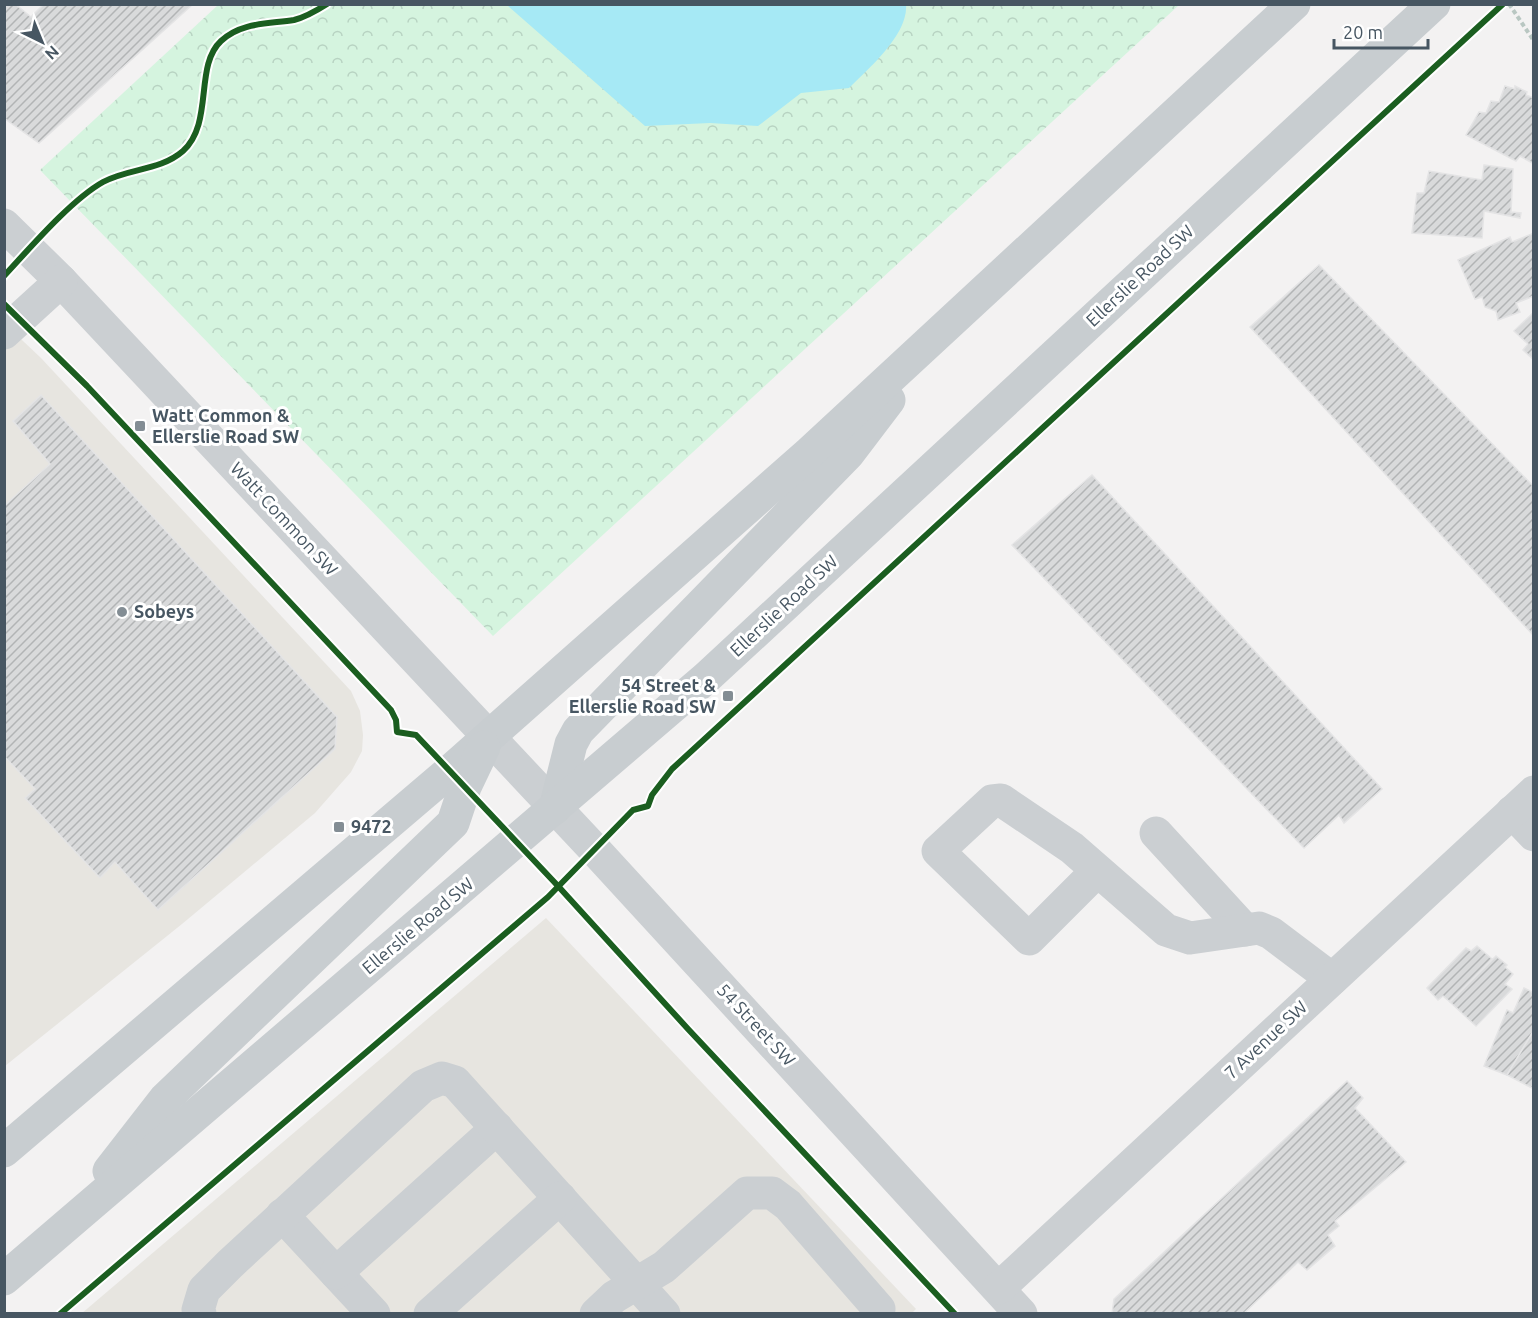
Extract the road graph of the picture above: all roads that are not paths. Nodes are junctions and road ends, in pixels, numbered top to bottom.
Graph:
1 (1294, 4) edge
2 (1434, 4) edge
3 (4, 225) edge
4 (61, 281) junction
5 (950, 323) junction
6 (4, 333) edge
7 (488, 737) junction
8 (555, 808) junction
9 (1526, 813) edge
10 (1156, 833) dead end
11 (1097, 871) junction
12 (1245, 930) junction
13 (1332, 979) junction
14 (497, 1128) junction
15 (6, 1150) edge
16 (560, 1198) junction
17 (282, 1215) junction
18 (68, 1225) junction
19 (336, 1273) junction
20 (4, 1279) edge
21 (637, 1283) junction
22 (999, 1288) junction
23 (200, 1314) edge
24 (374, 1314) edge
25 (430, 1314) edge
26 (596, 1314) edge
27 (664, 1314) edge
28 (878, 1314) edge
29 (1022, 1314) edge

1 - 5 main road
2 - 8 main road, Ellerslie Road SW
3 - 4 street, Watt Common SW
4 - 6 street
4 - 7 street, Watt Common SW
5 - 7 main road
5 - 8 main road
7 - 8 street, 54 Street SW
7 - 15 main road
7 - 18 main road
8 - 18 main road, Ellerslie Road SW
8 - 22 street, 54 Street SW
9 - 13 street, 7 Avenue SW
10 - 12 street
11 - 11 street
11 - 12 street
12 - 13 street
13 - 22 street, 7 Avenue SW
14 - 16 street
14 - 17 street
14 - 19 street
16 - 21 street
16 - 25 street
17 - 19 street
17 - 23 street
18 - 20 main road, Ellerslie Road SW
19 - 24 street
21 - 26 street
21 - 27 street
21 - 28 street
22 - 29 street, 54 Street SW

